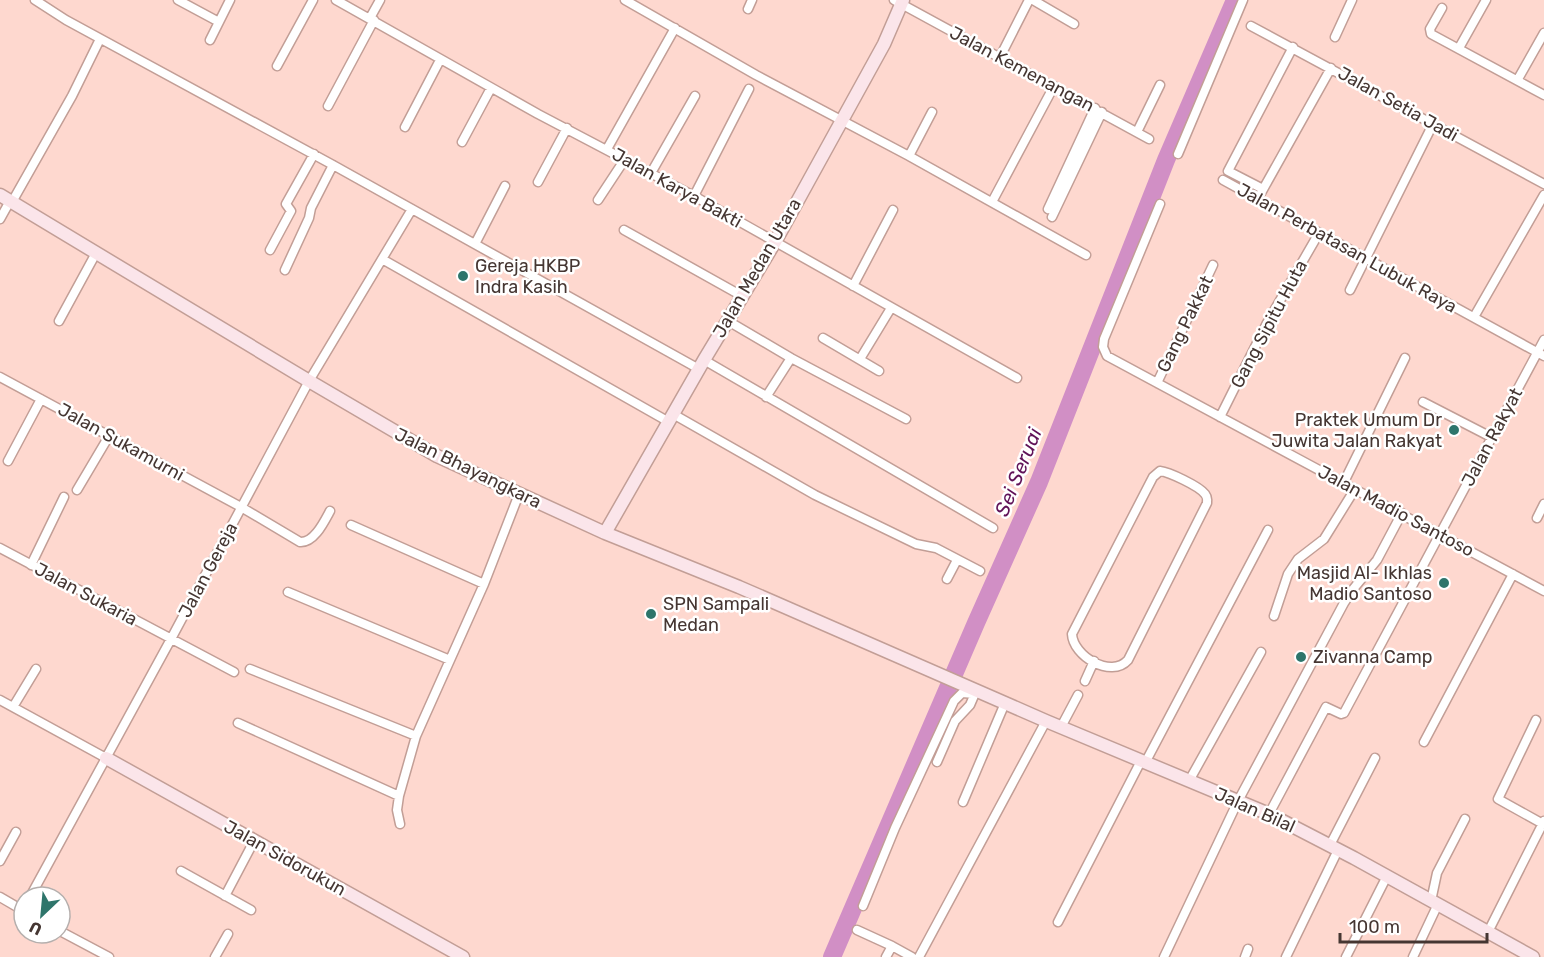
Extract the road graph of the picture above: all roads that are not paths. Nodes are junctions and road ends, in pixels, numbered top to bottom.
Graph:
1 (35, 0) edge
2 (178, 0) edge
3 (230, 0) edge
4 (313, 0) edge
5 (336, 0) edge
6 (380, 0) edge
7 (625, 0) edge
8 (752, 0) edge
9 (1031, 0) edge
10 (1243, 0) edge
11 (1352, 0) edge
12 (1486, 0) edge
13 (900, 1) edge
14 (1442, 8) dead end
15 (748, 9) dead end
16 (372, 19) junction
17 (219, 22) junction
18 (1074, 24) dead end
19 (1251, 26) dead end
20 (675, 28) junction
21 (1544, 33) edge
22 (1335, 37) dead end
23 (100, 39) junction
24 (210, 40) dead end
25 (1293, 47) junction
26 (1459, 48) junction
27 (1000, 57) junction
28 (440, 60) junction
29 (277, 66) dead end
30 (1331, 68) junction
31 (1518, 79) junction
32 (1160, 85) dead end
33 (1054, 86) junction
34 (491, 88) junction
35 (749, 89) dead end
36 (1544, 95) edge
37 (695, 96) dead end
38 (328, 106) dead end
39 (1098, 110) junction
40 (932, 112) dead end
41 (842, 120) junction
42 (1433, 124) junction
43 (405, 127) dead end
44 (567, 128) junction
45 (1137, 132) junction
46 (1149, 139) dead end
47 (462, 142) dead end
48 (607, 149) junction
49 (314, 154) junction
50 (1178, 154) dead end
51 (909, 156) junction
52 (625, 159) junction
53 (333, 165) junction
54 (651, 173) junction
55 (1223, 180) dead end
56 (538, 182) dead end
57 (1544, 184) edge
58 (505, 186) dead end
59 (1263, 189) junction
60 (1544, 195) edge
61 (694, 196) junction
62 (1258, 198) junction
63 (8, 200) edge
64 (598, 200) dead end
65 (992, 202) junction
66 (1160, 204) dead end
67 (411, 209) junction
68 (893, 210) dead end
69 (1050, 213) dead end
70 (0, 219) edge
71 (624, 230) dead end
72 (1319, 233) junction
73 (775, 242) junction
74 (475, 244) junction
75 (270, 250) dead end
76 (96, 253) junction
77 (1086, 255) dead end
78 (1365, 258) junction
79 (382, 259) junction
80 (1213, 265) dead end
81 (285, 270) dead end
82 (853, 286) junction
83 (1350, 291) dead end
84 (742, 296) junction
85 (891, 308) junction
86 (1474, 317) junction
87 (60, 321) dead end
88 (728, 321) junction
89 (823, 338) dead end
90 (1544, 340) edge
91 (1540, 354) edge
92 (791, 358) junction
93 (1405, 358) dead end
94 (860, 359) junction
95 (701, 365) junction
96 (879, 371) dead end
97 (0, 377) edge
98 (1017, 378) dead end
99 (309, 381) junction
100 (1157, 383) junction
101 (766, 397) junction
102 (41, 399) junction
103 (1423, 402) dead end
104 (1220, 417) junction
105 (671, 418) junction
106 (906, 419) dead end
107 (110, 436) junction
108 (1491, 437) junction
109 (8, 461) dead end
110 (1344, 482) junction
111 (1355, 489) junction
112 (77, 490) dead end
113 (519, 494) junction
114 (64, 497) dead end
115 (1544, 504) edge
116 (241, 507) junction
117 (330, 511) dead end
118 (1402, 513) junction
119 (1537, 518) dead end
120 (351, 525) dead end
121 (993, 528) dead end
122 (1268, 530) dead end
123 (605, 533) junction
124 (1441, 534) junction
125 (0, 548) edge
126 (957, 560) junction
127 (31, 564) junction
128 (980, 571) dead end
129 (1514, 574) junction
130 (947, 579) dead end
131 (484, 584) junction
132 (1544, 591) edge
133 (288, 592) dead end
134 (1274, 616) dead end
135 (171, 639) junction
136 (1261, 652) dead end
137 (450, 660) junction
138 (1094, 661) junction
139 (36, 669) dead end
140 (250, 669) dead end
141 (234, 672) dead end
142 (1085, 681) dead end
143 (972, 690) junction
144 (1078, 695) dead end
145 (0, 700) edge
146 (1005, 703) junction
147 (13, 707) junction
148 (1536, 720) dead end
149 (1046, 721) junction
150 (238, 723) dead end
151 (1061, 728) junction
152 (416, 736) junction
153 (1424, 742) dead end
154 (106, 758) junction
155 (1375, 758) dead end
156 (937, 762) dead end
157 (1143, 762) junction
158 (1189, 781) junction
159 (399, 796) junction
160 (1238, 801) junction
161 (963, 802) dead end
162 (1269, 814) junction
163 (1465, 819) dead end
164 (1543, 822) edge
165 (400, 824) dead end
166 (16, 832) dead end
167 (254, 842) junction
168 (1334, 848) junction
169 (0, 861) edge
170 (181, 871) dead end
171 (1387, 876) junction
172 (37, 885) edge
173 (225, 896) junction
174 (1435, 902) junction
175 (863, 906) dead end
176 (251, 910) dead end
177 (1058, 922) dead end
178 (857, 930) dead end
179 (1488, 932) junction
180 (228, 934) dead end
181 (72, 937) edge
182 (892, 946) junction
183 (109, 957) edge
184 (215, 957) edge
185 (463, 957) edge
186 (886, 957) edge
187 (912, 957) edge
188 (919, 957) edge
189 (1164, 957) edge
190 (1286, 957) edge
191 (1346, 957) edge
192 (1413, 957) edge
193 (1533, 957) edge

1 - 23 street
2 - 17 street
3 - 17 street
4 - 29 street
5 - 16 street, Jalan Karya Bakti
6 - 16 street
7 - 20 street
8 - 15 street
9 - 18 street
9 - 27 street
10 - 50 street
11 - 22 street
12 - 26 street
13 - 27 street, Jalan Kemenangan
13 - 41 main road, Jalan Medan Utara
14 - 26 street
16 - 28 street, Jalan Karya Bakti
16 - 38 street
17 - 24 street
19 - 25 street, Jalan Setia Jadi
20 - 41 street
20 - 48 street
21 - 31 street
23 - 49 street
23 - 63 street
25 - 30 street, Jalan Setia Jadi
25 - 59 street
26 - 31 street
27 - 33 street, Jalan Kemenangan
28 - 34 street, Jalan Karya Bakti
28 - 43 street
30 - 42 street, Jalan Setia Jadi
30 - 59 street
31 - 36 street
32 - 45 street
33 - 39 street, Jalan Kemenangan
33 - 65 street
34 - 44 street, Jalan Karya Bakti
34 - 47 street
35 - 61 street
37 - 54 street
39 - 45 street, Jalan Kemenangan
39 - 69 street
40 - 51 street
41 - 51 street
41 - 73 main road, Jalan Medan Utara
42 - 57 street, Jalan Setia Jadi
42 - 78 street
44 - 48 street, Jalan Karya Bakti
44 - 56 street
45 - 46 street, Jalan Kemenangan
48 - 52 street, Jalan Karya Bakti
49 - 53 street
49 - 75 street
51 - 65 street
52 - 54 street, Jalan Karya Bakti
52 - 64 street
53 - 67 street
53 - 81 street
54 - 61 street, Jalan Karya Bakti
55 - 62 street, Jalan Perbatasan Lubuk Raya
58 - 74 street
59 - 62 street
60 - 86 street, Jalan Perbatasan Lubuk Raya
61 - 73 street, Jalan Karya Bakti
62 - 72 street, Jalan Perbatasan Lubuk Raya
63 - 70 street
63 - 76 main road, Jalan Bhayangkara
65 - 77 street
66 - 100 street, Jalan Madio Santoso
67 - 74 street
67 - 79 street, Jalan Gereja
68 - 82 street
71 - 84 street
72 - 78 street, Jalan Perbatasan Lubuk Raya
72 - 104 street, Gang Sipitu Huta
73 - 82 street, Jalan Karya Bakti
73 - 84 main road, Jalan Medan Utara
74 - 95 street
76 - 87 street
76 - 99 main road, Jalan Bhayangkara
78 - 83 street
78 - 86 street, Jalan Perbatasan Lubuk Raya
79 - 99 street, Jalan Gereja
79 - 105 street
80 - 100 street, Gang Pakkat
82 - 85 street, Jalan Karya Bakti
84 - 88 main road, Jalan Medan Utara
85 - 94 street
85 - 98 street, Jalan Karya Bakti
86 - 91 street
88 - 92 street
88 - 95 main road, Jalan Medan Utara
89 - 94 street
90 - 91 street, Jalan Rakyat
91 - 108 street, Jalan Rakyat
92 - 101 street
92 - 106 street
93 - 110 street
94 - 96 street
95 - 101 street
95 - 105 main road, Jalan Medan Utara
97 - 102 street, Jalan Sukamurni
99 - 113 main road, Jalan Bhayangkara
99 - 116 street, Jalan Gereja
100 - 104 street, Jalan Madio Santoso
101 - 121 street
102 - 107 street, Jalan Sukamurni
102 - 109 street
103 - 108 street
104 - 110 street, Jalan Madio Santoso
105 - 123 main road, Jalan Medan Utara
105 - 126 street
107 - 112 street
107 - 116 street, Jalan Sukamurni
108 - 124 street, Jalan Rakyat
110 - 111 street, Jalan Madio Santoso
111 - 118 street, Jalan Madio Santoso
111 - 134 street
113 - 123 main road, Jalan Bhayangkara
113 - 131 street
114 - 127 street
115 - 119 street
116 - 117 street, Jalan Sukamurni
116 - 135 street, Jalan Gereja
118 - 124 street, Jalan Madio Santoso
118 - 160 street
120 - 131 street
122 - 157 street
123 - 143 main road, Jalan Bhayangkara
124 - 129 street, Jalan Madio Santoso
124 - 162 street, Jalan Rakyat
125 - 127 street, Jalan Sukaria
126 - 128 street
126 - 130 street
127 - 135 street, Jalan Sukaria
129 - 132 street, Jalan Madio Santoso
129 - 153 street
131 - 137 street
133 - 137 street
135 - 141 street, Jalan Sukaria
135 - 154 street, Jalan Gereja
136 - 158 street
137 - 152 street
138 - 138 street
138 - 142 street
139 - 147 street
140 - 152 street
143 - 146 main road, Jalan Bilal
143 - 156 street
143 - 175 street
144 - 151 street
145 - 147 street
146 - 149 main road, Jalan Bilal
146 - 161 street
147 - 154 street
148 - 164 street
149 - 151 main road, Jalan Bilal
149 - 188 street
150 - 159 street
151 - 157 main road, Jalan Bilal
152 - 159 street
154 - 167 main road, Jalan Sidorukun
154 - 172 street, Jalan Gereja
155 - 168 street
157 - 158 main road, Jalan Bilal
157 - 177 street
158 - 160 main road, Jalan Bilal
159 - 165 street
160 - 162 main road, Jalan Bilal
160 - 189 street
162 - 168 main road, Jalan Bilal
163 - 174 street
164 - 179 street
166 - 169 street
167 - 173 street
167 - 185 main road, Jalan Sidorukun
168 - 171 main road, Jalan Bilal
168 - 190 street
170 - 173 street
171 - 174 main road, Jalan Bilal
171 - 191 street
173 - 176 street
174 - 179 main road, Jalan Bilal
174 - 192 street
178 - 182 street
179 - 193 main road, Jalan Bilal
180 - 184 street
181 - 183 street
182 - 186 street
182 - 187 street

